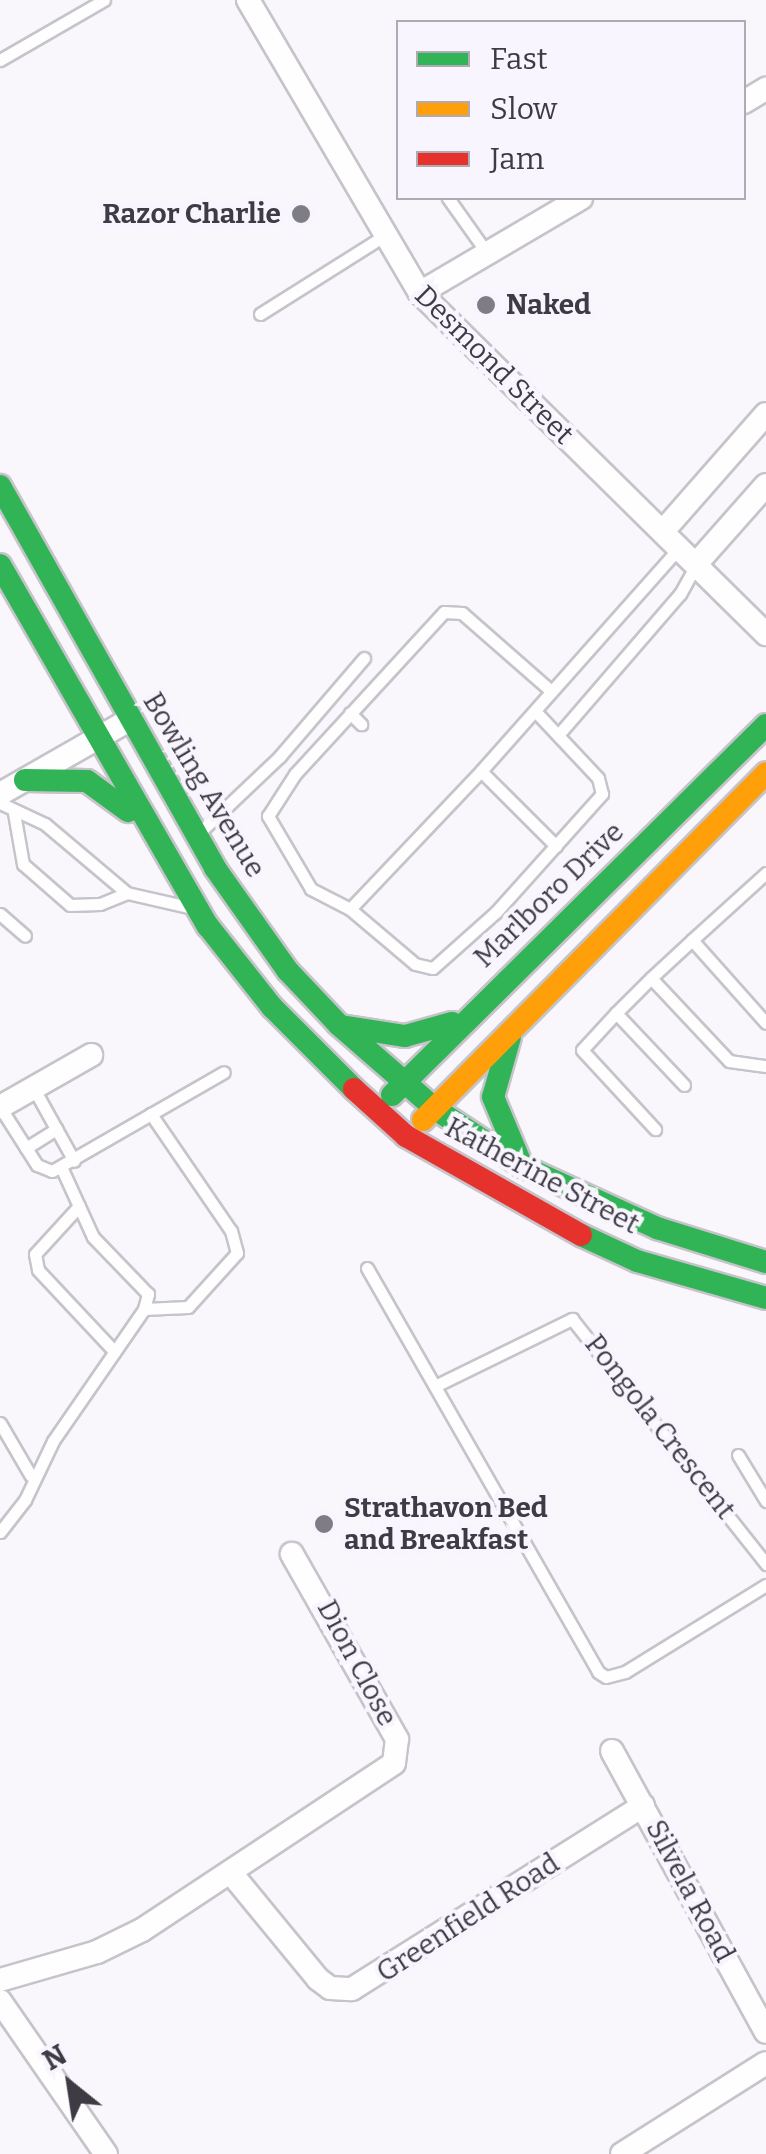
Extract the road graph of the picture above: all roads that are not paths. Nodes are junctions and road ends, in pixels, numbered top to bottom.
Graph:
1 (104, 0) edge
2 (248, 0) edge
3 (0, 60) edge
4 (449, 200) edge
5 (579, 200) edge
6 (384, 236) junction
7 (487, 253) junction
8 (420, 293) junction
9 (260, 314) dead end
10 (766, 414) edge
11 (766, 484) edge
12 (0, 486) edge
13 (680, 546) junction
14 (0, 565) edge
15 (766, 634) edge
16 (364, 658) dead end
17 (550, 690) junction
18 (535, 711) junction
19 (350, 713) junction
20 (130, 720) junction
21 (362, 724) dead end
22 (766, 725) edge
23 (559, 734) junction
24 (96, 738) junction
25 (481, 772) junction
26 (295, 774) junction
27 (766, 774) edge
28 (25, 780) junction
29 (307, 784) dead end
30 (0, 803) edge
31 (7, 804) edge
32 (151, 834) junction
33 (196, 836) junction
34 (556, 846) junction
35 (766, 873) edge
36 (127, 892) junction
37 (198, 909) junction
38 (350, 909) junction
39 (0, 914) edge
40 (25, 936) dead end
41 (692, 940) junction
42 (651, 978) junction
43 (616, 1012) junction
44 (466, 1015) junction
45 (766, 1023) edge
46 (338, 1025) junction
47 (514, 1030) junction
48 (91, 1056) dead end
49 (766, 1066) edge
50 (224, 1072) dead end
51 (402, 1082) junction
52 (684, 1085) dead end
53 (34, 1090) junction
54 (0, 1108) edge
55 (434, 1108) junction
56 (377, 1112) junction
57 (152, 1114) junction
58 (56, 1129) junction
59 (655, 1129) dead end
60 (406, 1136) junction
61 (26, 1148) junction
62 (74, 1161) junction
63 (522, 1166) junction
64 (62, 1169) junction
65 (79, 1206) junction
66 (766, 1262) edge
67 (367, 1268) dead end
68 (766, 1298) edge
69 (144, 1309) junction
70 (114, 1352) junction
71 (435, 1386) junction
72 (0, 1423) edge
73 (738, 1455) dead end
74 (32, 1476) junction
75 (766, 1501) edge
76 (0, 1532) edge
77 (292, 1554) dead end
78 (766, 1564) edge
79 (766, 1585) edge
80 (612, 1752) dead end
81 (643, 1806) junction
82 (231, 1873) junction
83 (0, 1980) edge
84 (0, 2001) edge
85 (766, 2032) edge
86 (766, 2063) edge
87 (106, 2154) edge
88 (622, 2154) edge

1 - 3 lane
2 - 6 street, Desmond Street
4 - 7 lane
5 - 7 street
6 - 8 street, Desmond Street
6 - 9 lane
7 - 8 street
8 - 13 street, Desmond Street
10 - 13 street
11 - 13 street
12 - 20 main road, Bowling Avenue
13 - 15 street, Desmond Street
13 - 17 lane
13 - 23 lane
14 - 24 main road
16 - 33 lane
17 - 18 lane
17 - 19 lane
18 - 23 lane
18 - 25 lane
19 - 21 lane
19 - 26 lane
20 - 24 street
20 - 33 main road, Bowling Avenue
22 - 44 main road, Marlboro Drive
23 - 34 lane
24 - 28 street
24 - 32 main road
25 - 34 lane
25 - 38 lane
26 - 29 lane
26 - 38 lane
27 - 47 main road
28 - 31 street
28 - 32 main road
30 - 31 lane
31 - 36 lane
31 - 36 lane
32 - 37 main road
33 - 46 main road, Bowling Avenue
34 - 38 lane
35 - 41 lane
36 - 37 lane
37 - 56 main road
39 - 40 lane
41 - 42 lane
41 - 45 lane
42 - 43 lane
42 - 49 lane
43 - 52 lane
43 - 59 lane
44 - 46 main road
44 - 51 main road, Marlboro Drive
46 - 51 main road, Bowling Avenue
47 - 55 main road
47 - 63 main road
48 - 53 street
50 - 57 lane
51 - 55 main road, Katherine Street
51 - 56 main road, Marlboro Drive
53 - 54 street
53 - 58 lane
54 - 61 lane
55 - 60 main road
55 - 63 main road, Katherine Street
56 - 60 main road, Katherine Street
57 - 62 lane
57 - 69 lane
58 - 61 lane
58 - 62 lane
60 - 68 main road, Katherine Street
61 - 64 lane
62 - 64 lane
63 - 66 main road, Katherine Street
64 - 65 lane
65 - 69 lane
65 - 70 lane
67 - 71 lane
69 - 70 lane
70 - 74 lane
71 - 78 lane, Pongola Crescent
71 - 79 lane
72 - 74 lane
73 - 75 lane
74 - 76 lane
77 - 82 street, Dion Close
80 - 81 street, Silvela Road
81 - 82 street, Greenfield Road
81 - 85 street, Silvela Road
82 - 83 street
84 - 87 street
86 - 88 street

